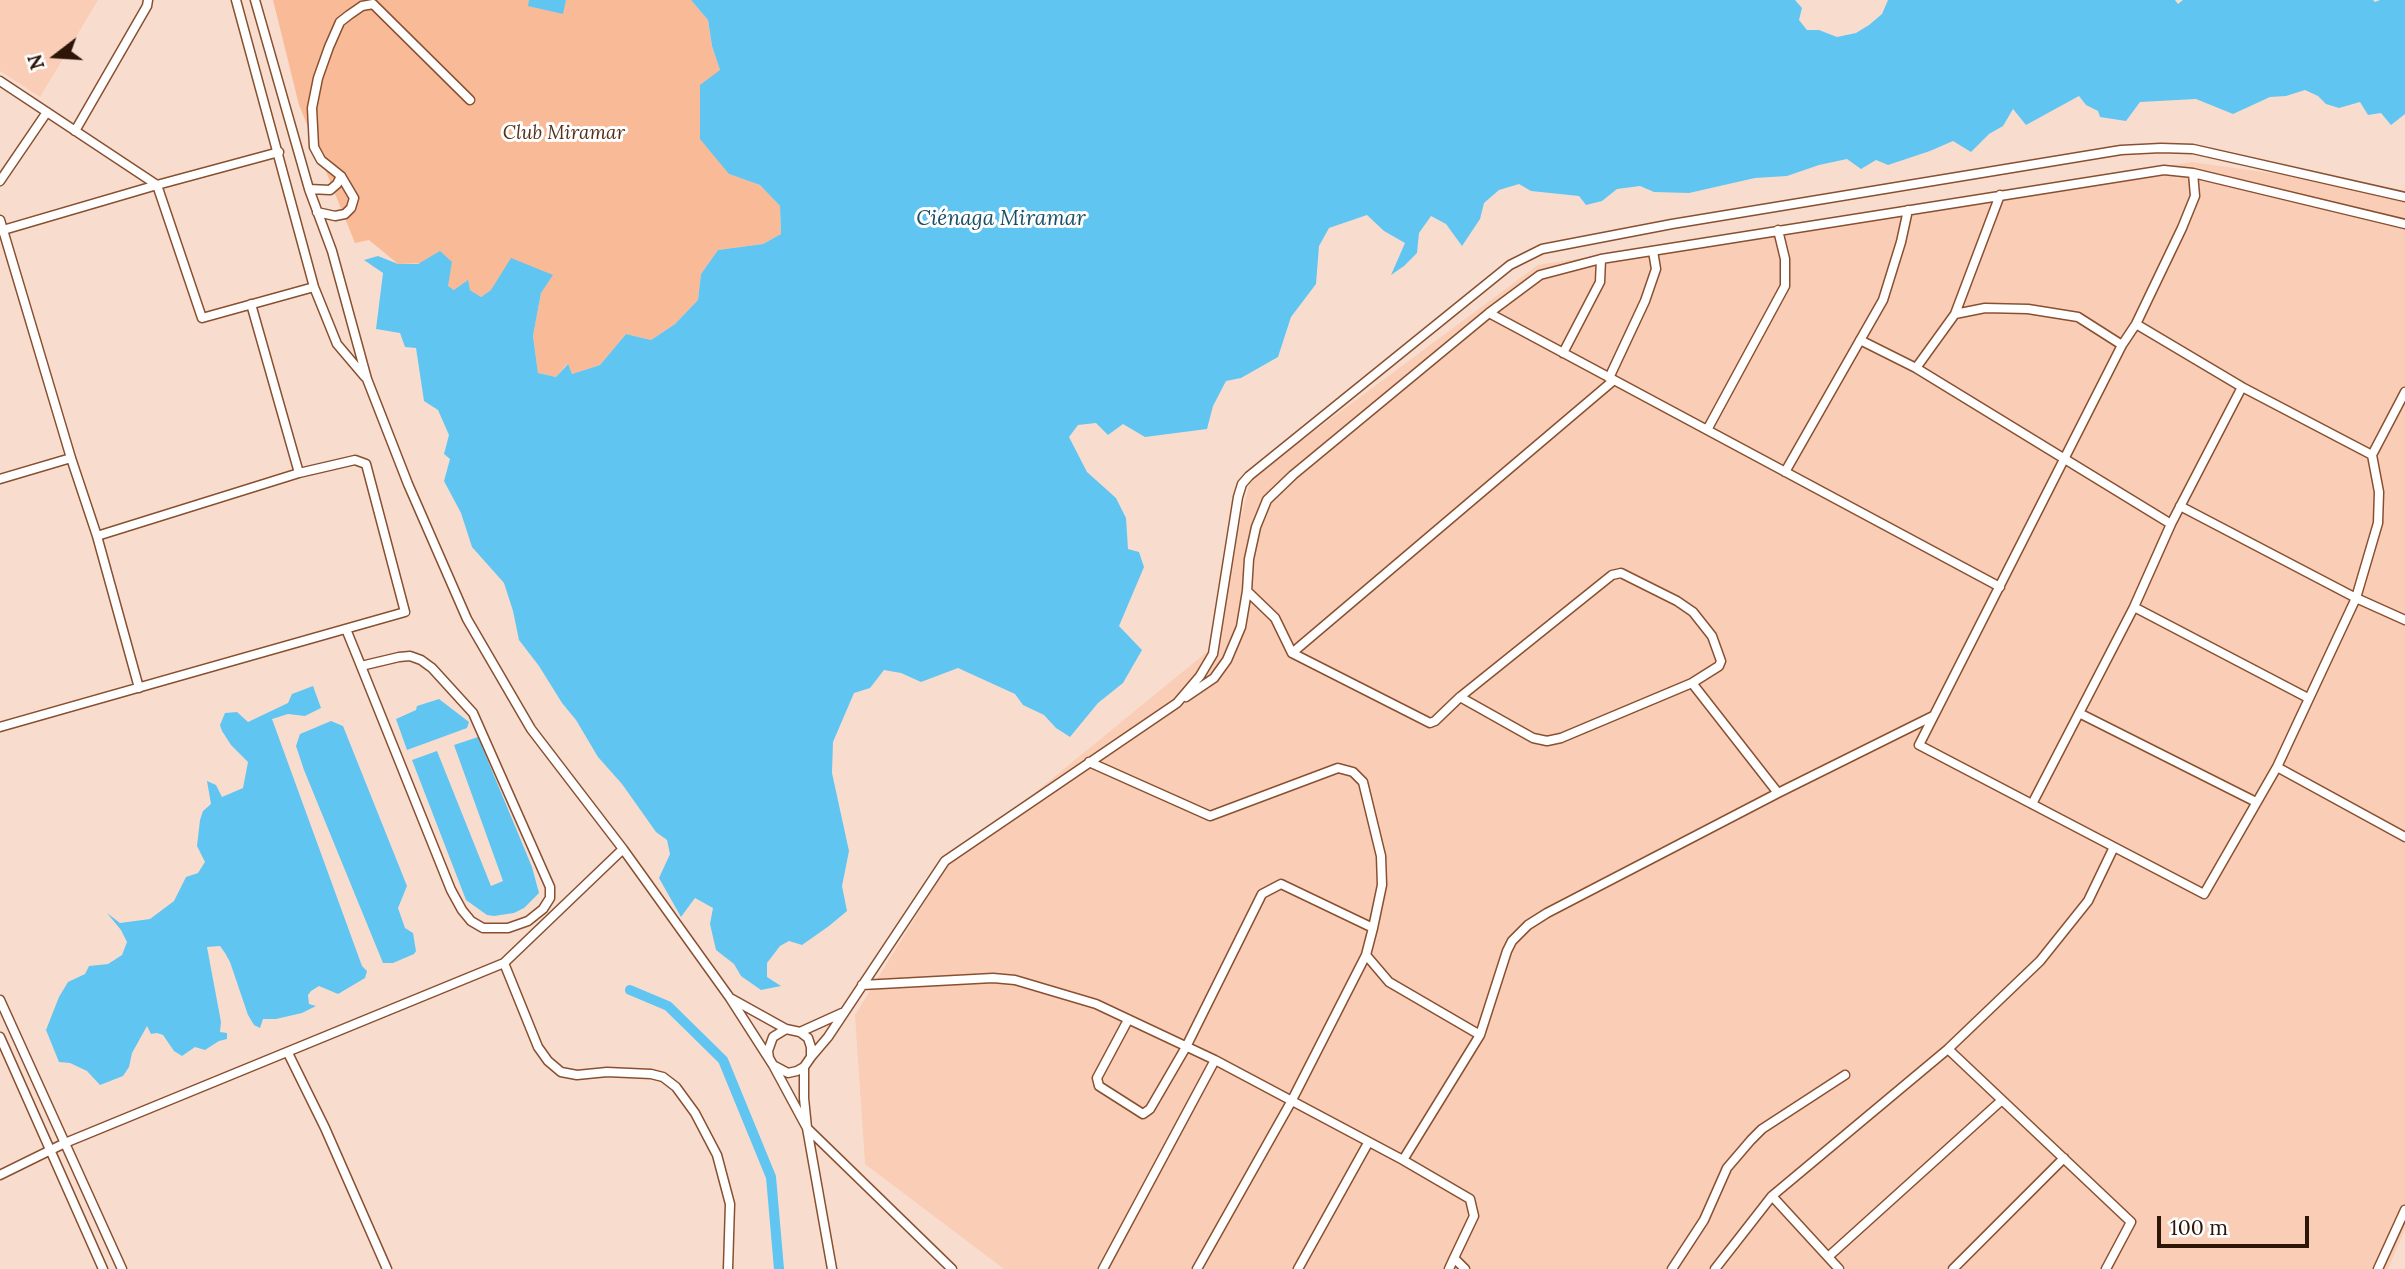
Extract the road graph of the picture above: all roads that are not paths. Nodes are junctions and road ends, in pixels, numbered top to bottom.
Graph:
1 (148, 0) edge
2 (236, 0) edge
3 (255, 0) edge
4 (0, 80) edge
5 (470, 100) dead end
6 (47, 112) junction
7 (75, 131) junction
8 (279, 152) junction
9 (2193, 173) junction
10 (341, 176) junction
11 (0, 181) edge
12 (157, 185) junction
13 (309, 189) junction
14 (2000, 195) junction
15 (2405, 197) edge
16 (1908, 210) junction
17 (317, 212) junction
18 (0, 220) edge
19 (2405, 224) edge
20 (1778, 230) junction
21 (1, 231) edge
22 (1653, 251) junction
23 (1601, 259) junction
24 (314, 286) junction
25 (251, 304) junction
26 (1489, 313) junction
27 (1955, 314) junction
28 (2136, 324) junction
29 (1860, 340) junction
30 (2122, 345) junction
31 (1563, 353) junction
32 (1916, 368) junction
33 (367, 379) junction
34 (1612, 379) junction
35 (2242, 387) junction
36 (2405, 392) edge
37 (1707, 430) junction
38 (2372, 455) junction
39 (71, 458) junction
40 (2065, 460) junction
41 (1785, 472) junction
42 (299, 473) junction
43 (0, 479) edge
44 (2180, 506) junction
45 (2171, 524) junction
46 (97, 536) junction
47 (2000, 587) junction
48 (1247, 591) junction
49 (2356, 598) junction
50 (2134, 607) junction
51 (2405, 620) edge
52 (346, 629) junction
53 (1292, 653) junction
54 (361, 666) junction
55 (1692, 683) junction
56 (139, 688) junction
57 (1460, 697) junction
58 (2308, 698) junction
59 (1177, 703) junction
60 (2079, 713) junction
61 (1935, 715) junction
62 (0, 727) edge
63 (1089, 762) junction
64 (2277, 767) junction
65 (1777, 793) junction
66 (2256, 803) junction
67 (2032, 804) junction
68 (2405, 837) edge
69 (2114, 847) junction
70 (623, 849) junction
71 (1373, 928) junction
72 (1366, 955) junction
73 (504, 963) junction
74 (862, 985) junction
75 (730, 998) junction
76 (0, 1000) edge
77 (845, 1012) junction
78 (1128, 1020) junction
79 (786, 1030) junction
80 (800, 1032) junction
81 (1479, 1035) junction
82 (0, 1038) edge
83 (1186, 1047) junction
84 (1948, 1049) junction
85 (288, 1053) junction
86 (811, 1057) junction
87 (1215, 1060) junction
88 (773, 1065) junction
89 (804, 1067) junction
90 (1845, 1075) dead end
91 (2002, 1100) junction
92 (1291, 1102) junction
93 (807, 1128) junction
94 (65, 1143) junction
95 (1368, 1143) junction
96 (51, 1150) junction
97 (2064, 1158) junction
98 (1403, 1160) junction
99 (0, 1175) edge
100 (1772, 1196) junction
101 (2405, 1210) edge
102 (1828, 1257) junction
103 (1454, 1258) junction
104 (103, 1269) edge
105 (122, 1269) edge
106 (387, 1269) edge
107 (729, 1269) edge
108 (832, 1269) edge
109 (952, 1269) edge
110 (1103, 1269) edge
111 (1197, 1269) edge
112 (1298, 1269) edge
113 (1449, 1269) edge
114 (1465, 1269) edge
115 (1672, 1269) edge
116 (1715, 1269) edge
117 (1839, 1269) edge
118 (1953, 1269) edge
119 (2106, 1269) edge
120 (2378, 1269) edge

1 - 7 street
2 - 8 street
3 - 13 street
4 - 6 street
5 - 10 street
6 - 7 street
6 - 11 street
7 - 12 street
8 - 12 street
8 - 24 street
9 - 14 street
9 - 19 street
9 - 28 street
10 - 13 street
10 - 17 street
12 - 21 street
12 - 25 street
13 - 17 street
14 - 16 street
14 - 27 street
15 - 59 street
16 - 20 street
16 - 29 street
17 - 33 street
18 - 21 street
20 - 22 street
20 - 37 street
21 - 39 street
22 - 23 street
22 - 34 street
23 - 26 street
23 - 31 street
24 - 25 street
24 - 33 street
25 - 42 street
26 - 31 street
26 - 48 street
27 - 30 street
27 - 32 street
28 - 30 street
28 - 35 street
29 - 32 street
29 - 41 street
30 - 40 street
31 - 34 street
32 - 40 street
33 - 70 street
34 - 37 street
34 - 53 street
35 - 38 street
35 - 44 street
36 - 38 street
37 - 41 street
38 - 49 street
39 - 43 street
39 - 46 street
40 - 45 street
40 - 47 street
41 - 47 street
42 - 46 street
42 - 52 street
44 - 45 street
44 - 49 street
45 - 50 street
46 - 56 street
47 - 61 street
48 - 53 street
48 - 59 street
49 - 51 street
49 - 58 street
50 - 58 street
50 - 60 street
52 - 54 street
52 - 56 street
53 - 57 street
54 - 54 street
55 - 57 street
55 - 57 street
55 - 65 street
56 - 62 street
58 - 64 street
59 - 63 street
60 - 66 street
60 - 67 street
61 - 65 street
61 - 67 street
63 - 71 street
63 - 74 street
64 - 66 street
64 - 68 street
65 - 81 street
66 - 69 street
67 - 69 street
69 - 84 street
70 - 73 street
70 - 75 street
71 - 72 street
71 - 83 street
72 - 81 street
72 - 92 street
73 - 85 street
73 - 107 street
74 - 77 street
74 - 78 street
75 - 79 street
75 - 88 street
76 - 94 street
77 - 80 street
77 - 86 street
78 - 83 street
78 - 83 street
79 - 80 street
79 - 88 street
80 - 86 street
81 - 98 street
82 - 96 street
83 - 87 street
84 - 91 street
84 - 100 street
85 - 94 street
85 - 106 street
86 - 89 street
87 - 92 street
87 - 110 street
88 - 89 street
88 - 93 street
89 - 93 street
90 - 115 street
91 - 97 street
91 - 102 street
92 - 95 street
92 - 111 street
93 - 108 street
93 - 109 street
94 - 96 street
94 - 105 street
95 - 98 street
95 - 112 street
96 - 99 street
96 - 104 street
97 - 118 street
97 - 119 street
98 - 103 street
100 - 102 street
100 - 116 street
101 - 120 street
102 - 117 street
103 - 113 street
103 - 114 street

